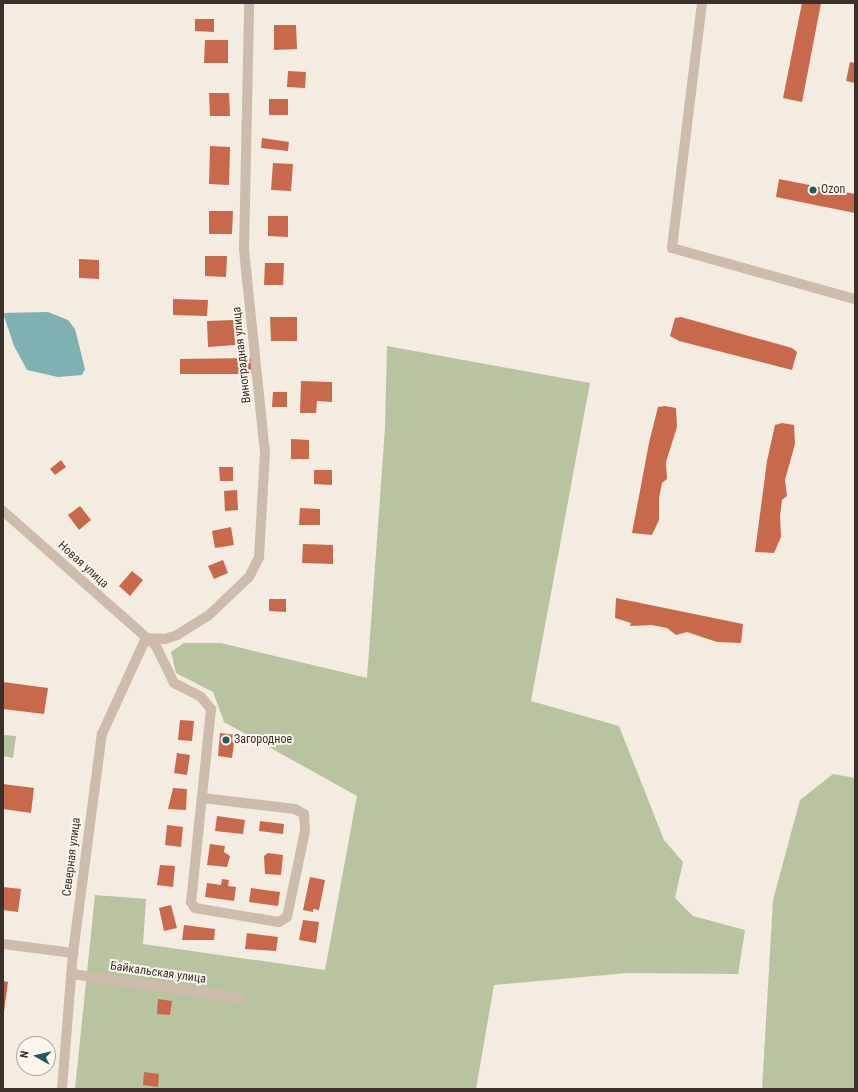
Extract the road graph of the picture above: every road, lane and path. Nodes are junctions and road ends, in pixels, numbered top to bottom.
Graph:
1 (249, 3) edge
2 (702, 3) edge
3 (855, 299) edge
4 (3, 511) edge
5 (146, 638) junction
6 (203, 798) junction
7 (3, 944) edge
8 (74, 953) junction
9 (72, 974) junction
10 (240, 998) dead end
11 (62, 1089) edge

1 - 5 street, Виноградная улица
2 - 3 street
4 - 5 street, Новая улица
5 - 6 street, Новая улица
5 - 8 street, Северная улица
6 - 6 street, Новая улица
7 - 8 street
8 - 9 street, Северная улица
9 - 10 street, Байкальская улица
9 - 11 street, Северная улица

